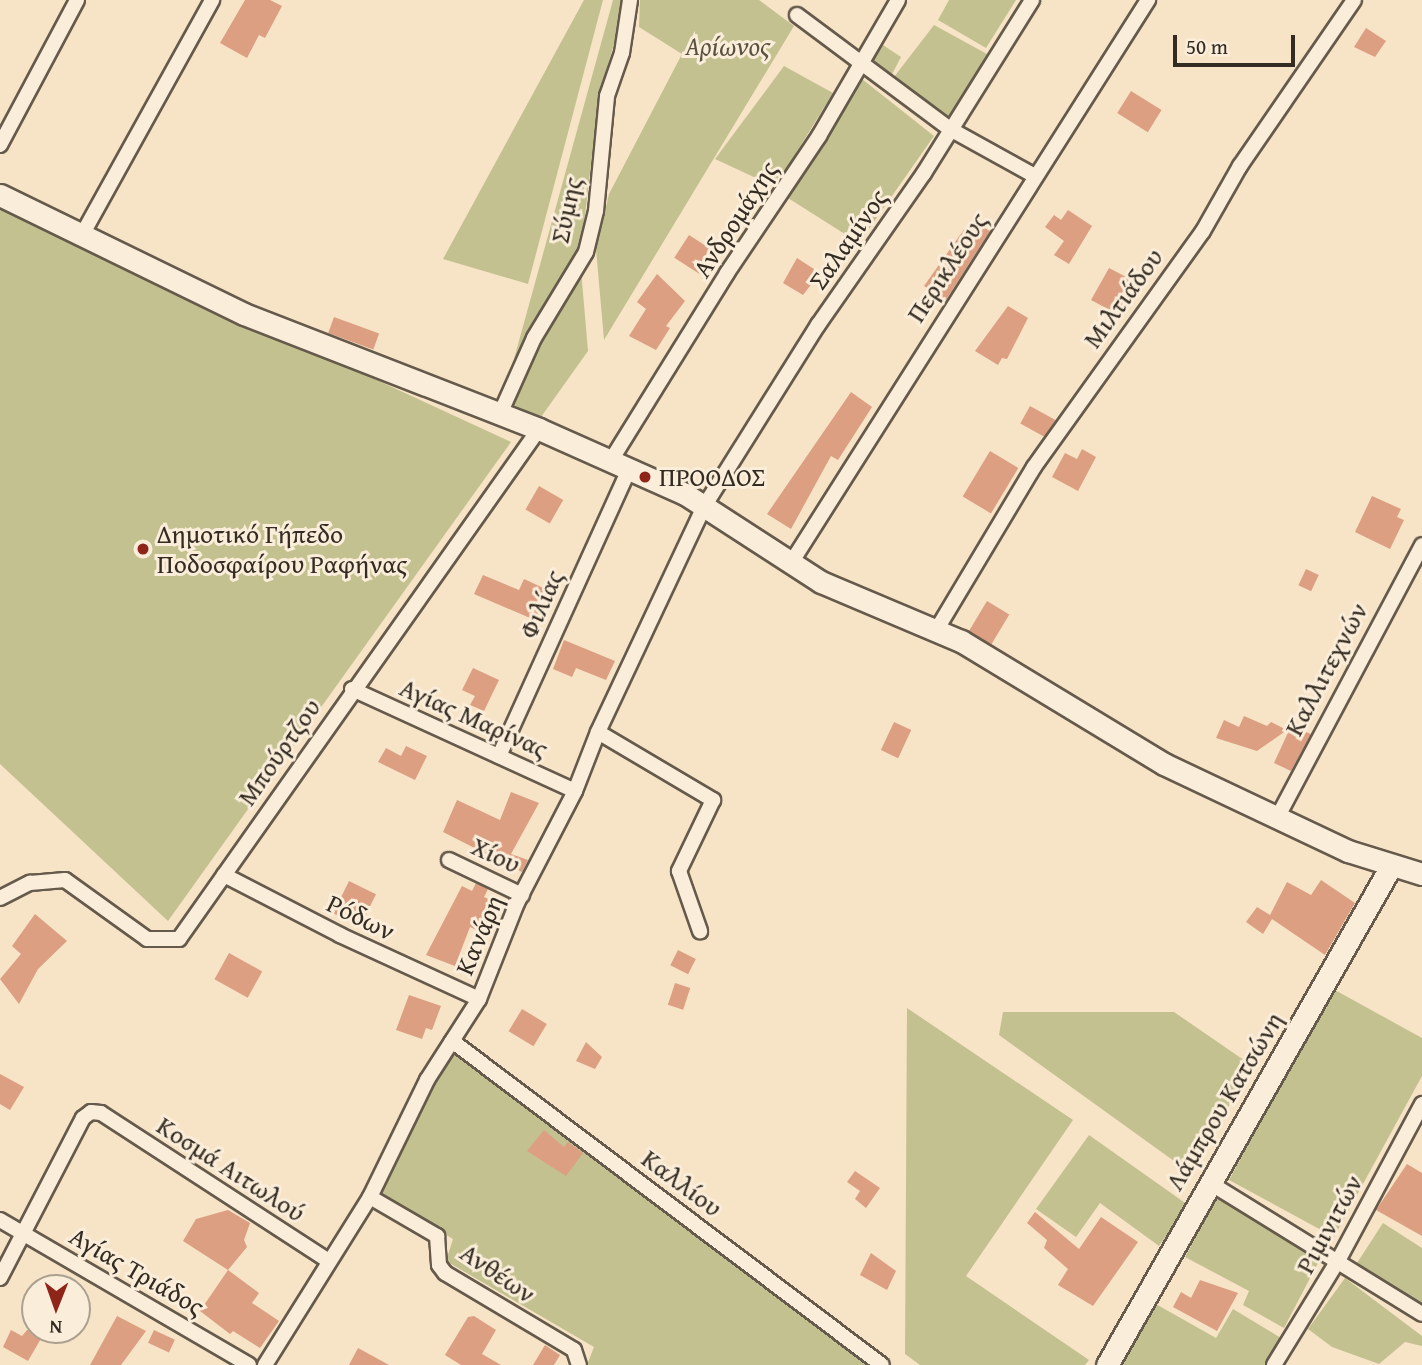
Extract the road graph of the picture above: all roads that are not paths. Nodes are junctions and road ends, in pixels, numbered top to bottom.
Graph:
1 (77, 0) edge
2 (212, 0) edge
3 (630, 0) edge
4 (898, 0) edge
5 (1032, 0) edge
6 (1148, 0) edge
7 (1354, 0) edge
8 (797, 15) dead end
9 (860, 66) junction
10 (950, 129) junction
11 (0, 145) edge
12 (1033, 176) junction
13 (0, 195) edge
14 (82, 235) junction
15 (500, 414) junction
16 (539, 429) junction
17 (619, 467) junction
18 (705, 505) junction
19 (1422, 545) edge
20 (791, 563) junction
21 (937, 629) junction
22 (352, 689) junction
23 (598, 732) junction
24 (499, 756) junction
25 (575, 791) junction
26 (1277, 818) junction
27 (449, 860) dead end
28 (1391, 866) junction
29 (1422, 874) edge
30 (224, 875) junction
31 (522, 895) junction
32 (0, 898) edge
33 (700, 931) dead end
34 (479, 999) junction
35 (452, 1041) junction
36 (1422, 1104) edge
37 (1210, 1183) junction
38 (370, 1197) junction
39 (0, 1220) edge
40 (25, 1235) junction
41 (1339, 1259) junction
42 (327, 1260) junction
43 (0, 1278) edge
44 (1422, 1314) edge
45 (580, 1362) edge
46 (249, 1365) edge
47 (265, 1365) edge
48 (882, 1365) edge
49 (1107, 1365) edge
50 (1273, 1365) edge

1 - 11 street
2 - 14 street
3 - 15 street, Σύμης
4 - 9 street, Ανδρομάχης
5 - 10 street, Σαλαμίνος
6 - 12 street, Περικλέους
7 - 21 street, Μιλτιάδου
8 - 9 street
9 - 10 street
9 - 17 street, Ανδρομάχης
10 - 12 street
10 - 18 street, Σαλαμίνος
12 - 20 street, Περικλέους
13 - 14 street
14 - 15 street
15 - 16 street
16 - 17 street
16 - 22 street, Μπούρτζου
17 - 18 street
17 - 24 street, Φιλίας
18 - 20 street
18 - 23 street, Κανάρη
19 - 26 street, Καλλιτεχνών
20 - 21 street
21 - 26 street
22 - 24 street, Αγίας Μαρίνας
22 - 30 street, Μπούρτζου
23 - 25 street, Κανάρη
23 - 33 street
24 - 25 street, Αγίας Μαρίνας
25 - 31 street, Κανάρη
26 - 28 street
27 - 31 street, Χίου
28 - 29 street
28 - 37 street, Λάμπρου Κατσώνη
30 - 32 street, Μπούρτζου
30 - 34 street, Ρόδων
31 - 34 street, Κανάρη
34 - 35 street, Κανάρη
35 - 38 street, Κανάρη
35 - 48 street, Καλλίου
36 - 41 street, Ριμινιτών
37 - 41 street
37 - 49 street, Λάμπρου Κατσώνη
38 - 42 street, Κανάρη
38 - 45 street, Ανθέων
39 - 40 street, Αγίας Τριάδος
40 - 42 street, Κοσμά Αιτωλού
40 - 43 street
40 - 46 street, Αγίας Τριάδος
41 - 44 street
41 - 50 street, Ριμινιτών
42 - 47 street, Κανάρη

